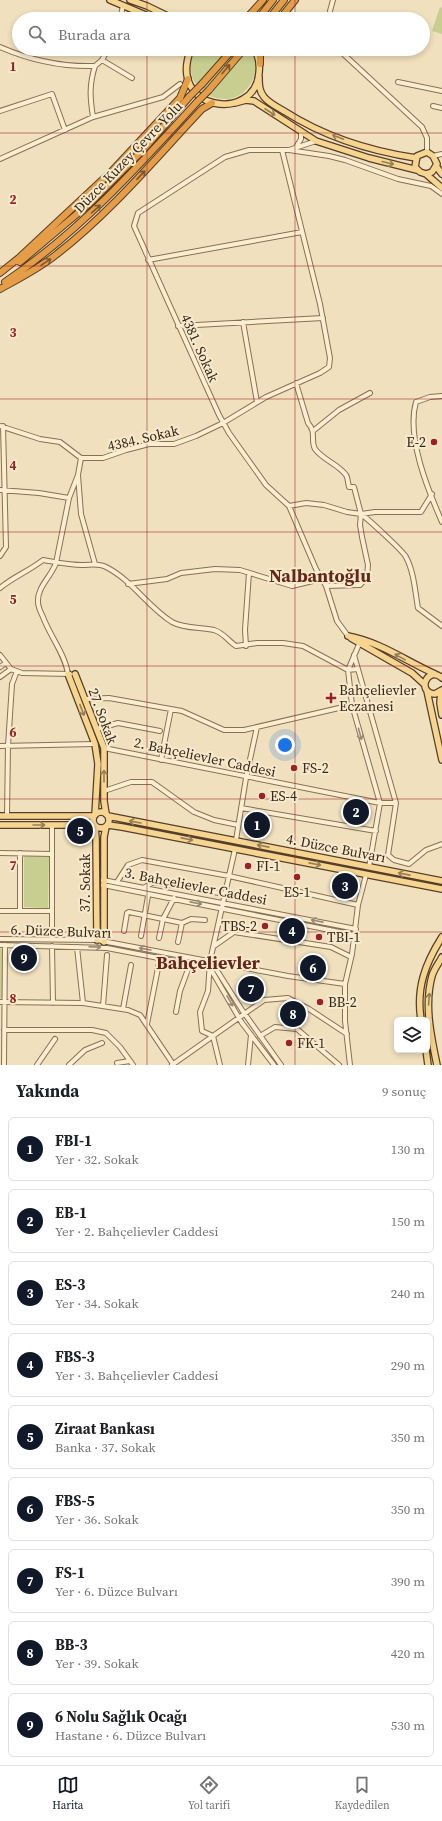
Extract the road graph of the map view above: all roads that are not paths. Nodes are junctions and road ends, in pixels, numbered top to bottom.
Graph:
1 (110, 0) edge
2 (130, 0) edge
3 (263, 0) edge
4 (273, 0) edge
5 (284, 0) edge
6 (295, 0) edge
7 (333, 0) edge
8 (123, 6) junction
9 (122, 12) edge
10 (138, 12) edge
11 (159, 12) edge
12 (252, 12) edge
13 (264, 12) edge
14 (275, 12) edge
15 (286, 12) edge
16 (330, 12) edge
17 (0, 47) edge
18 (12, 52) edge
19 (23, 56) edge
20 (104, 56) edge
21 (187, 56) edge
22 (188, 56) edge
23 (227, 56) edge
24 (238, 56) edge
25 (257, 56) edge
26 (260, 56) edge
27 (346, 56) edge
28 (102, 60) junction
29 (187, 60) junction
30 (260, 64) junction
31 (95, 66) junction
32 (259, 76) junction
33 (132, 78) dead end
34 (188, 79) junction
35 (398, 82) dead end
36 (180, 84) dead end
37 (442, 91) edge
38 (212, 103) junction
39 (235, 103) junction
40 (433, 106) dead end
41 (442, 108) edge
42 (0, 111) edge
43 (93, 118) junction
44 (64, 130) junction
45 (301, 132) junction
46 (316, 141) junction
47 (296, 147) junction
48 (282, 150) junction
49 (289, 150) junction
50 (427, 152) junction
51 (442, 154) edge
52 (433, 156) junction
53 (416, 158) junction
54 (0, 159) edge
55 (438, 166) edge
56 (417, 170) junction
57 (426, 174) junction
58 (442, 174) edge
59 (442, 188) edge
60 (442, 194) edge
61 (302, 232) junction
62 (148, 260) junction
63 (0, 273) edge
64 (0, 276) edge
65 (0, 286) edge
66 (0, 289) edge
67 (323, 318) junction
68 (243, 322) junction
69 (178, 326) junction
70 (296, 383) junction
71 (370, 393) dead end
72 (442, 396) edge
73 (257, 402) junction
74 (223, 423) junction
75 (2, 426) edge
76 (313, 431) junction
77 (81, 458) junction
78 (78, 475) junction
79 (2, 490) edge
80 (432, 494) junction
81 (69, 498) junction
82 (289, 506) junction
83 (361, 514) junction
84 (442, 522) edge
85 (0, 556) edge
86 (56, 563) junction
87 (95, 564) junction
88 (249, 573) junction
89 (321, 579) junction
90 (128, 584) junction
91 (326, 586) junction
92 (0, 588) edge
93 (442, 626) edge
94 (348, 636) joint
95 (361, 641) junction
96 (246, 646) junction
97 (0, 655) edge
98 (354, 655) junction
99 (6, 663) junction
100 (0, 668) edge
101 (11, 669) junction
102 (356, 669) junction
103 (348, 670) junction
104 (17, 671) junction
105 (72, 674) junction
106 (439, 675) edge
107 (0, 677) edge
108 (424, 684) junction
109 (427, 691) junction
110 (442, 691) edge
111 (85, 699) junction
112 (352, 705) junction
113 (171, 709) junction
114 (442, 715) edge
115 (257, 727) junction
116 (97, 729) junction
117 (160, 730) dead end
118 (95, 744) junction
119 (0, 746) edge
120 (8, 746) junction
121 (104, 748) junction
122 (161, 760) junction
123 (442, 760) edge
124 (246, 778) junction
125 (104, 791) junction
126 (380, 803) junction
127 (396, 803) junction
128 (241, 808) junction
129 (95, 815) junction
130 (107, 815) junction
131 (0, 816) edge
132 (7, 816) junction
133 (0, 825) edge
134 (52, 825) junction
135 (238, 825) junction
136 (95, 826) junction
137 (107, 826) junction
138 (376, 831) junction
139 (236, 840) junction
140 (442, 844) edge
141 (235, 849) junction
142 (0, 853) edge
143 (20, 853) junction
144 (52, 854) junction
145 (104, 854) junction
146 (97, 855) junction
147 (369, 867) junction
148 (366, 874) junction
149 (229, 876) junction
150 (103, 882) junction
151 (117, 882) junction
152 (442, 882) edge
153 (145, 887) junction
154 (442, 890) edge
155 (175, 893) junction
156 (225, 894) junction
157 (148, 896) dead end
158 (174, 898) junction
159 (223, 902) junction
160 (97, 905) junction
161 (103, 905) junction
162 (358, 905) junction
163 (222, 908) junction
164 (0, 910) edge
165 (20, 911) junction
166 (52, 912) junction
167 (145, 915) junction
168 (163, 919) junction
169 (204, 920) dead end
170 (182, 923) junction
171 (356, 929) junction
172 (124, 931) dead end
173 (355, 935) junction
174 (141, 936) dead end
175 (442, 937) edge
176 (159, 938) dead end
177 (0, 939) edge
178 (52, 940) junction
179 (97, 940) junction
180 (104, 942) junction
181 (178, 942) dead end
182 (2, 945) edge
183 (52, 946) junction
184 (214, 946) junction
185 (77, 947) junction
186 (107, 955) dead end
187 (442, 957) edge
188 (160, 958) junction
189 (351, 958) junction
190 (210, 961) junction
191 (190, 964) junction
192 (440, 964) edge
193 (131, 965) dead end
194 (210, 968) junction
195 (345, 984) junction
196 (2, 1002) edge
197 (53, 1003) junction
198 (83, 1003) junction
199 (103, 1006) junction
200 (123, 1009) junction
201 (176, 1012) dead end
202 (245, 1014) junction
203 (421, 1017) edge
204 (240, 1019) junction
205 (147, 1025) junction
206 (4, 1030) junction
207 (347, 1034) junction
208 (251, 1035) junction
209 (214, 1036) junction
210 (260, 1036) junction
211 (55, 1039) dead end
212 (102, 1043) dead end
213 (426, 1053) edge
214 (117, 1063) dead end
215 (132, 1063) edge
216 (172, 1064) edge
217 (4, 1065) edge
218 (37, 1065) edge
219 (69, 1065) edge
220 (220, 1065) edge
221 (248, 1065) edge
222 (274, 1065) edge
223 (281, 1065) edge
224 (339, 1065) edge
225 (350, 1065) edge
226 (428, 1065) edge
227 (437, 1065) edge

1 - 8 main road
2 - 11 main road
3 - 12 highway
4 - 13 highway
5 - 14 highway
6 - 15 highway
7 - 16 street
8 - 9 street
8 - 10 main road
17 - 18 street
19 - 31 street
20 - 28 street
21 - 29 main road
22 - 29 main road
23 - 64 highway, Düzce Kuzey Çevre Yolu, bridge
65 -> 24 highway, Düzce Kuzey Çevre Yolu, bridge
25 - 30 main road
26 - 30 highway
27 - 50 street
28 - 31 street
28 - 33 street
29 - 34 main road
30 - 32 main road
31 - 43 street
32 - 39 main road
53 -> 32 main road
34 - 38 main road
34 - 63 highway
35 - 37 street
36 - 43 street
38 - 39 main road
66 -> 38 highway
39 -> 45 main road
40 - 41 street
42 - 44 street
43 - 44 street
44 - 54 street
45 - 46 main road
45 - 47 street
46 - 47 street, 4381. Sokak
46 -> 56 main road
47 - 49 street, 4381. Sokak
48 - 49 street, 4381. Sokak
48 - 61 street
48 - 62 street, 4381. Sokak
49 - 60 street
50 - 52 main road
50 - 53 main road
51 - 52 street
52 - 55 main road
53 - 56 main road
55 - 57 main road
55 - 58 main road
56 - 57 main road
57 - 59 main road
61 - 62 street
61 - 67 street
62 - 69 street, 4381. Sokak
67 - 68 street
67 - 70 street, 4384. Sokak
68 - 69 street
68 - 73 street
69 - 74 street, 4381. Sokak
70 - 73 street, 4384. Sokak
70 - 76 street
71 - 76 street
72 - 80 street
73 - 74 street, 4384. Sokak
74 - 77 street, 4384. Sokak
74 - 82 street, 4381. Sokak
75 - 77 street
75 - 79 street
76 - 83 street
77 - 78 street
78 - 81 street
78 - 87 street
79 - 81 street
79 - 85 street
80 - 83 street
80 - 84 street
81 - 86 street
82 - 83 street
82 - 89 street, 4381. Sokak
83 - 91 street
83 - 93 street
86 - 87 street
86 - 92 street
86 - 105 street
87 - 90 street
88 - 89 street
88 - 90 street
88 - 96 street
89 - 91 street, 4381. Sokak
90 - 96 street
91 - 94 street, 4381. Sokak
94 - 95 main road
95 - 98 street
106 -> 95 main road
95 - 108 main road
96 - 103 street
97 - 99 street
98 - 102 street
98 - 103 street
99 - 100 street
99 - 101 street
101 - 104 street
101 - 107 street
102 - 103 street
102 - 127 street
103 - 112 street
104 - 105 street
104 - 120 street
105 - 111 main road, 27. Sokak
105 -> 118 main road
106 - 108 main road
108 - 109 main road
109 - 110 main road
109 - 123 main road
110 - 114 main road
111 - 113 street
111 - 116 main road, 27. Sokak
112 - 115 street
112 -> 126 street
113 - 115 street
113 - 122 street
115 - 124 street
116 - 117 street
116 - 121 main road, 27. Sokak
118 - 120 street
118 - 129 main road
119 - 120 street
120 - 132 street
121 - 122 street, 2. Bahçelievler Caddesi
125 -> 121 main road, 27. Sokak
122 - 124 street, 2. Bahçelievler Caddesi
124 - 126 street, 2. Bahçelievler Caddesi
124 - 128 street
125 - 130 main road, 27. Sokak
125 - 135 street
126 - 127 street, 2. Bahçelievler Caddesi
126 - 138 street
127 - 140 street
128 - 135 street
128 - 138 street
129 - 130 main road
129 - 132 main road
129 - 136 main road
130 - 137 main road
139 -> 130 main road, 4. Düzce Bulvarı
131 - 132 main road
133 -> 134 main road
134 - 136 main road
134 - 144 street
135 - 139 street
136 - 137 main road
136 - 146 main road, 37. Sokak
137 -> 141 main road, 4. Düzce Bulvarı
137 - 145 main road
138 - 147 street
147 -> 139 main road, 4. Düzce Bulvarı
141 -> 148 main road, 4. Düzce Bulvarı
141 - 149 street
142 - 143 street
143 - 144 street
143 - 165 street
144 - 166 street
145 - 146 main road
145 - 150 main road
146 - 160 main road, 37. Sokak
152 -> 147 main road, 4. Düzce Bulvarı
148 - 154 main road, 4. Düzce Bulvarı
148 - 162 street
149 - 151 street
149 - 156 street
149 - 162 street
150 - 151 street, 3. Bahçelievler Caddesi
150 - 158 street, 3. Bahçelievler Caddesi
150 - 161 main road
151 - 153 street, 3. Bahçelievler Caddesi
153 - 155 street, 3. Bahçelievler Caddesi
153 - 156 street
155 - 158 street
155 - 159 street, 3. Bahçelievler Caddesi
156 - 159 street
157 - 167 street
158 -> 163 street, 3. Bahçelievler Caddesi
158 - 168 street
159 - 163 street
171 -> 159 street, 3. Bahçelievler Caddesi
160 - 161 main road
160 - 179 main road, 37. Sokak
161 - 180 main road
162 - 171 street
163 - 173 street, 3. Bahçelievler Caddesi
163 - 184 street
164 - 165 street
165 - 166 street
166 - 178 street
167 - 168 street
167 - 172 street
167 - 174 street
168 - 170 street
168 - 176 street
169 - 170 street
170 - 181 street
171 - 173 street
173 - 189 street
175 - 203 main road
177 - 178 street, 6. Düzce Bulvarı
178 - 179 street, 6. Düzce Bulvarı
179 - 180 street, 6. Düzce Bulvarı
190 -> 180 street, 6. Düzce Bulvarı
182 - 183 street, 6. Düzce Bulvarı
182 - 196 street
183 - 185 street, 6. Düzce Bulvarı
183 - 197 street
184 - 189 street
184 - 190 street
185 -> 188 street, 6. Düzce Bulvarı
185 - 198 street
186 - 199 street
187 - 192 main road
188 - 191 street, 6. Düzce Bulvarı
188 - 205 street
189 - 195 street
190 - 194 street
190 - 195 street, 6. Düzce Bulvarı
190 - 202 street
191 - 194 street, 6. Düzce Bulvarı
191 - 201 street
227 -> 192 main road
193 - 200 street
194 -> 204 street
194 - 209 street
195 - 207 street
196 - 197 street
196 - 206 street
197 - 198 street
198 - 199 street
199 - 200 street
200 - 205 street
202 - 204 street
202 - 207 street
202 - 210 street
204 - 208 street
204 - 209 street
205 - 216 street
206 - 215 street
206 - 217 street
207 - 225 street
208 - 221 street
208 - 222 street
209 - 216 street
209 - 220 street
210 - 223 street
210 - 224 street
211 - 218 street
212 - 219 street
213 - 226 main road
214 - 215 street

